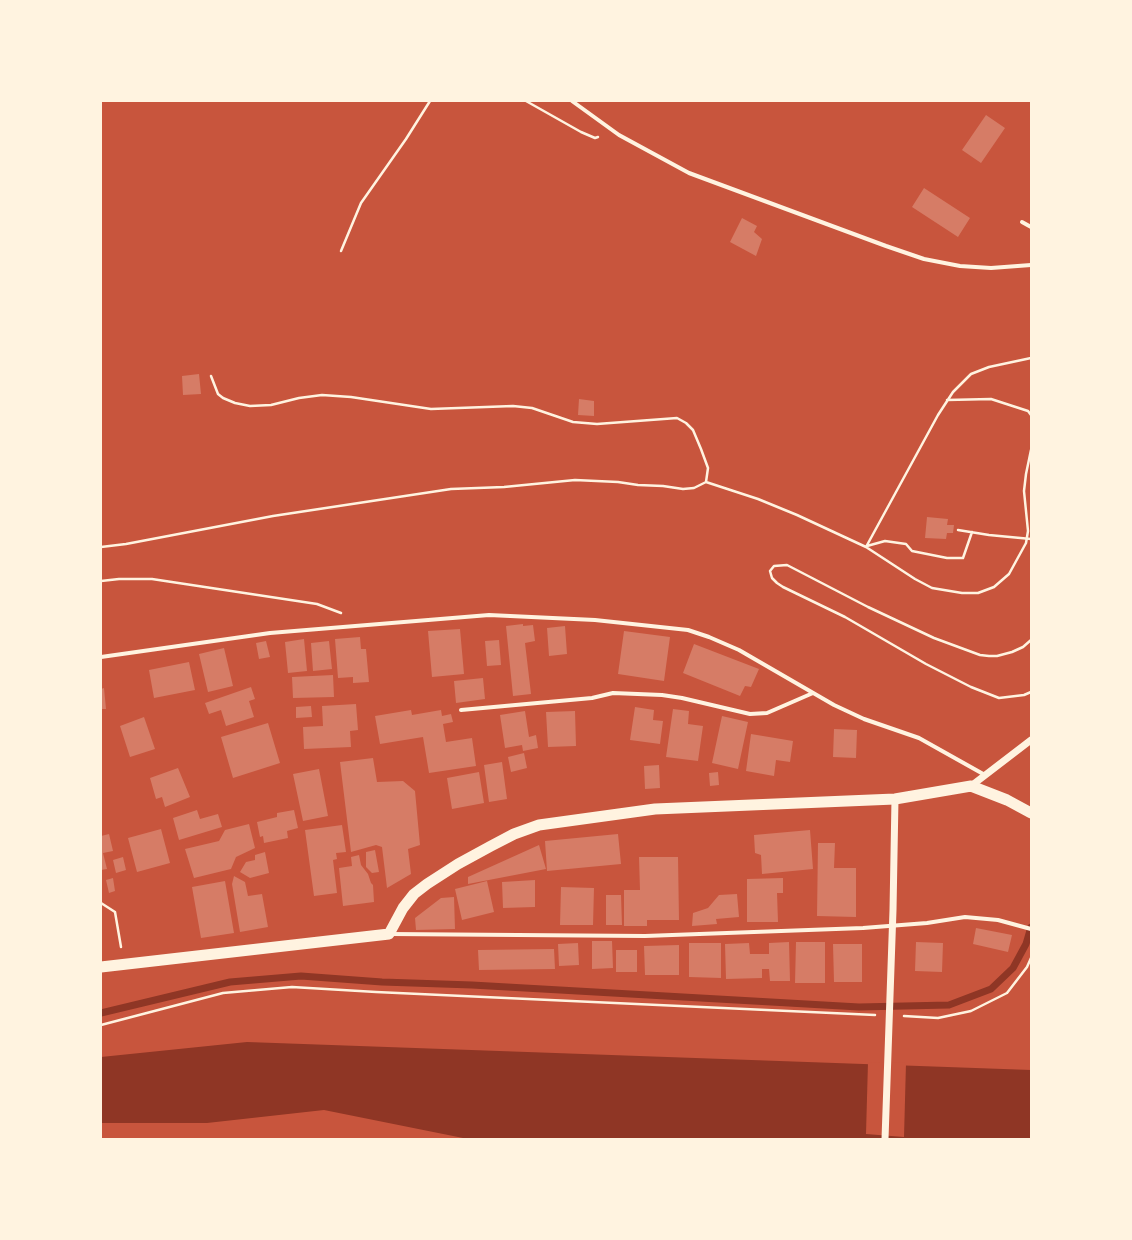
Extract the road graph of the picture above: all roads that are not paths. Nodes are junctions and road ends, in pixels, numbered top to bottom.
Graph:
1 (572, 101) edge
2 (1022, 222) dead end
3 (1031, 227) edge
4 (1031, 265) edge
5 (101, 658) edge
6 (813, 693) junction
7 (461, 710) dead end
8 (1031, 740) edge
9 (986, 775) junction
10 (971, 786) junction
11 (895, 799) junction
12 (1031, 813) edge
13 (1031, 929) edge
14 (390, 934) junction
15 (101, 967) edge
16 (885, 1138) edge

1 - 4 street
2 - 3 street
5 - 6 street
6 - 7 street
6 - 9 street
8 - 9 street
9 - 10 street
10 - 11 highway
10 - 12 highway
11 - 14 highway
11 - 16 street
13 - 14 street
14 - 15 highway

